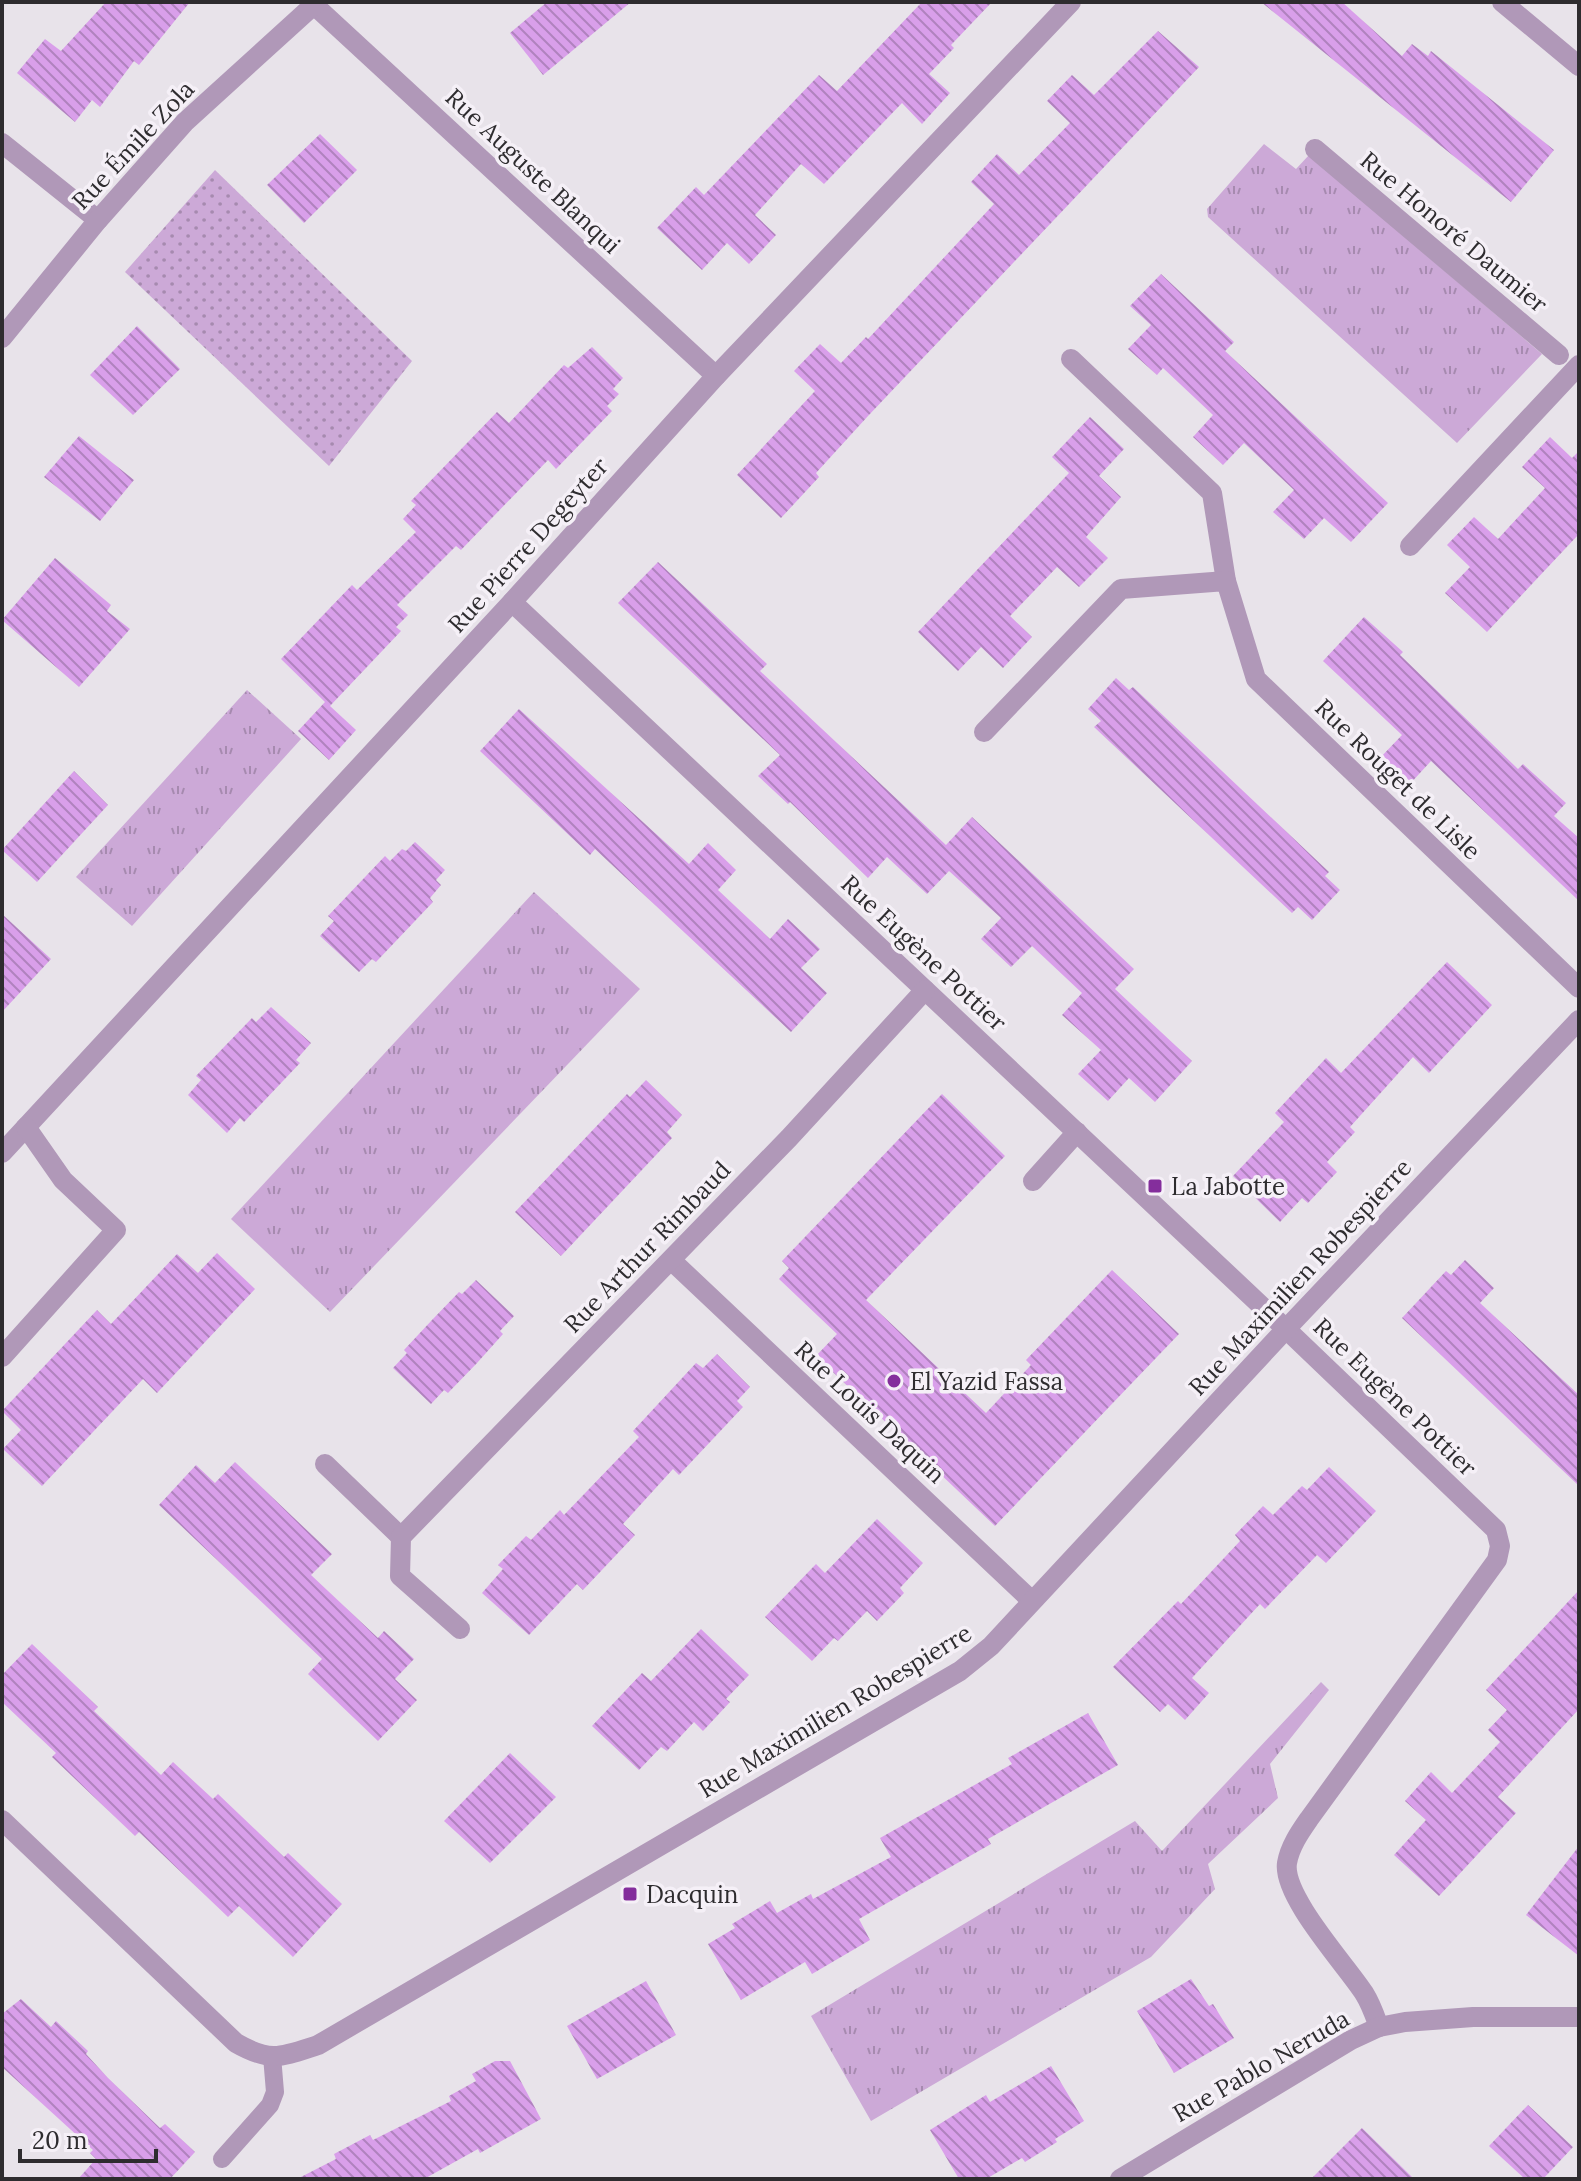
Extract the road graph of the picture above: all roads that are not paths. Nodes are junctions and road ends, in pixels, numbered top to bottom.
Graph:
1 (1071, 2) edge
2 (1502, 2) edge
3 (316, 4) edge
4 (1579, 66) edge
5 (2, 143) edge
6 (1315, 149) dead end
7 (98, 220) junction
8 (2, 338) edge
9 (1071, 359) dead end
10 (1571, 363) edge
11 (716, 376) junction
12 (1410, 546) dead end
13 (1226, 581) junction
14 (512, 602) junction
15 (984, 732) dead end
16 (1579, 988) edge
17 (925, 990) junction
18 (1579, 1020) edge
19 (26, 1127) junction
20 (1077, 1132) junction
21 (2, 1153) edge
22 (1033, 1181) dead end
23 (671, 1260) junction
24 (1286, 1329) junction
25 (2, 1357) edge
26 (325, 1464) dead end
27 (401, 1537) junction
28 (1032, 1601) junction
29 (460, 1629) dead end
30 (2, 1820) edge
31 (1579, 2017) edge
32 (1379, 2027) junction
33 (272, 2056) junction
34 (222, 2159) dead end
35 (1120, 2179) edge

1 - 11 street, Rue Pierre Degeyter
2 - 4 street
3 - 7 street, Rue Émile Zola
3 - 11 street, Rue Auguste Blanqui
5 - 7 street
6 - 10 street, Rue Honoré Daumier
7 - 8 street, Rue Émile Zola
9 - 13 street, Rue Rouget de Lisle
10 - 12 street, Rue Honoré Daumier
11 - 14 street, Rue Pierre Degeyter
13 - 15 street
13 - 16 street, Rue Rouget de Lisle
14 - 17 street, Rue Eugène Pottier
14 - 19 street, Rue Pierre Degeyter
17 - 20 street, Rue Eugène Pottier
17 - 23 street, Rue Arthur Rimbaud
18 - 24 street, Rue Maximilien Robespierre
19 - 21 street, Rue Pierre Degeyter
19 - 25 street
20 - 22 street
20 - 24 street, Rue Eugène Pottier
23 - 27 street, Rue Arthur Rimbaud
23 - 28 street, Rue Louis Daquin
24 - 28 street, Rue Maximilien Robespierre
24 - 32 street, Rue Eugène Pottier
26 - 27 street
27 - 29 street
28 - 33 street, Rue Maximilien Robespierre
30 - 33 street
31 - 32 street, Rue Pablo Neruda
32 - 35 street, Rue Pablo Neruda
33 - 34 lane

